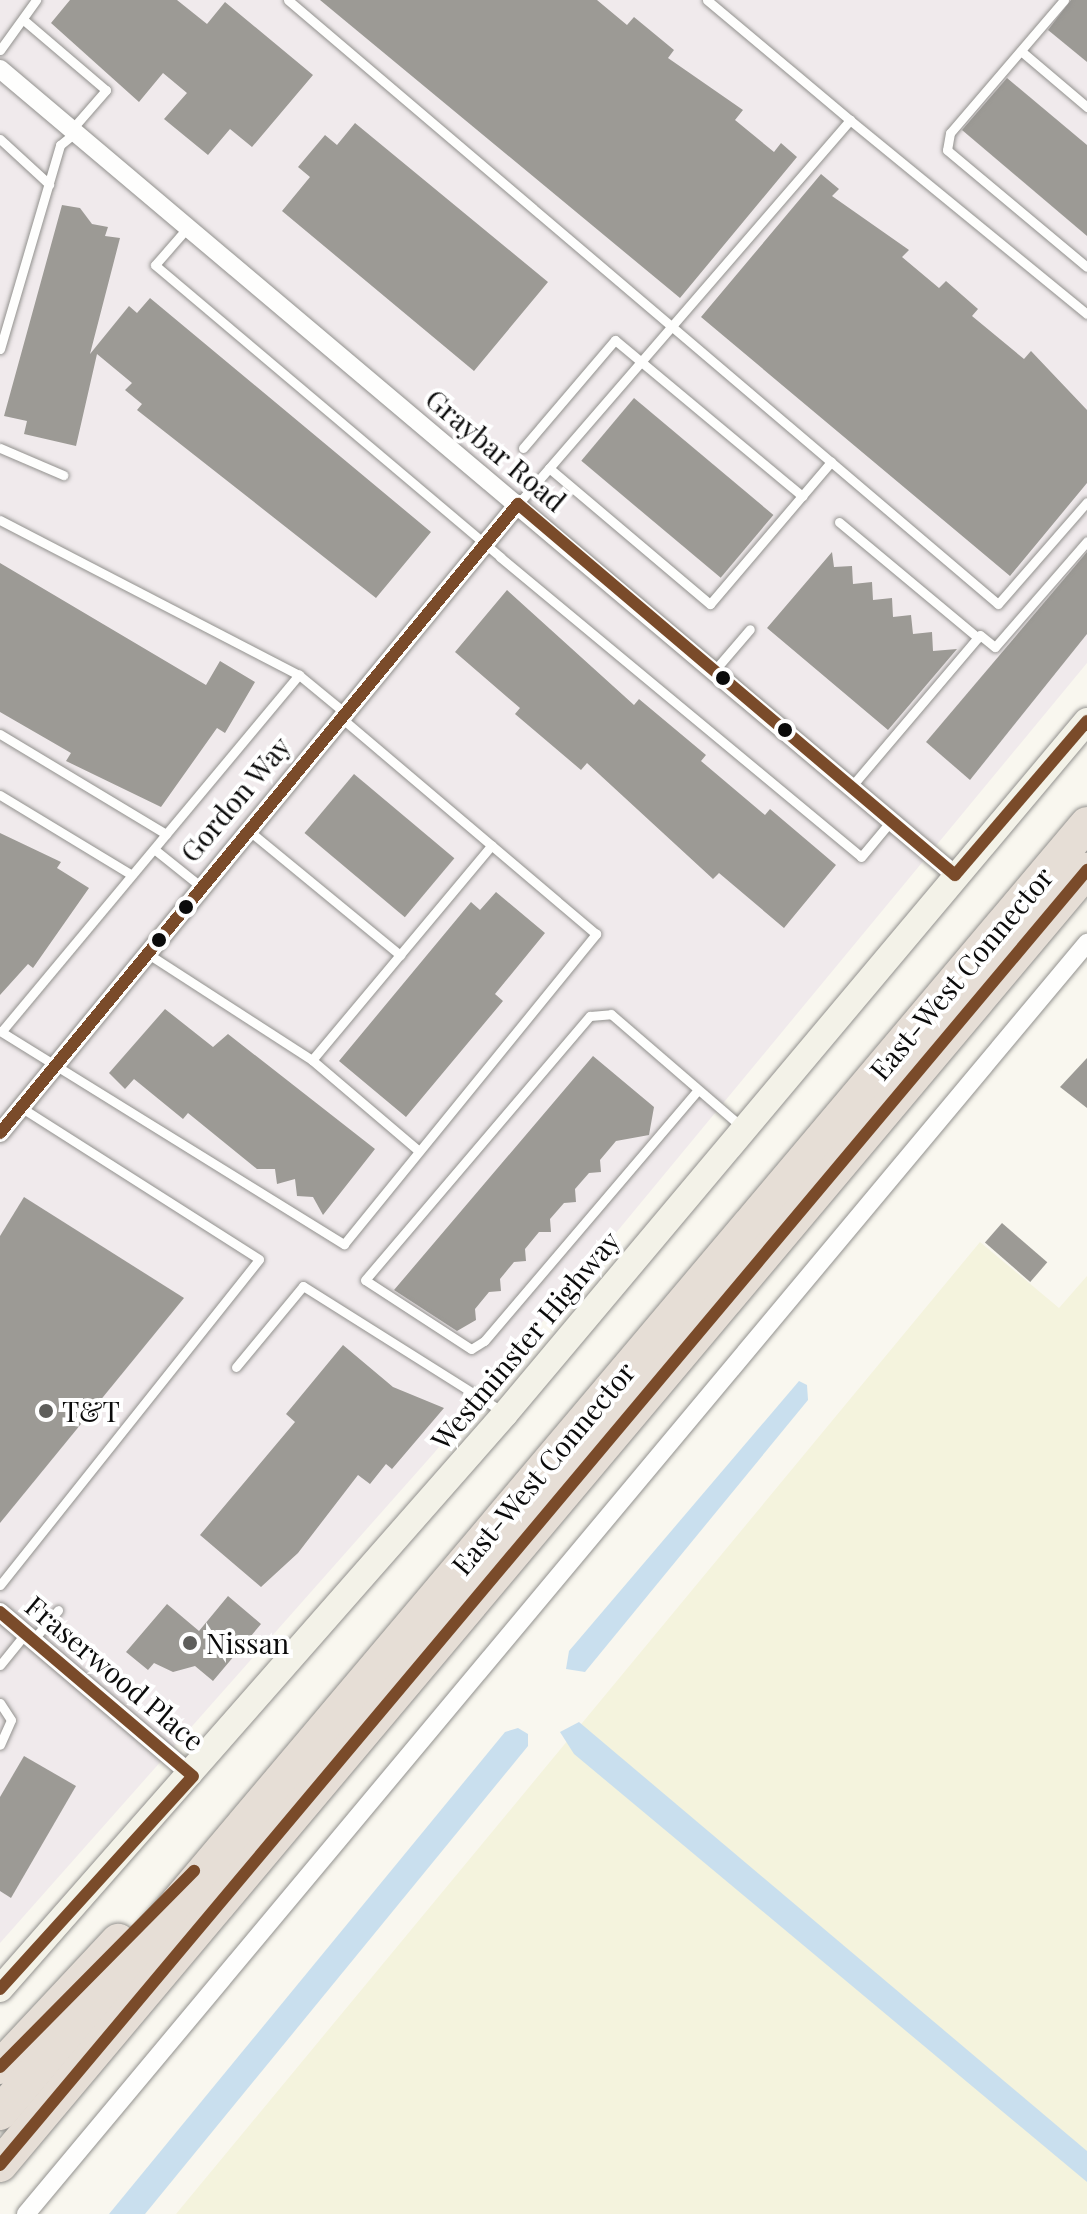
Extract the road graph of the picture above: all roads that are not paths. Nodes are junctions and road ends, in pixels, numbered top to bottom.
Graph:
1 (36, 0) edge
2 (288, 0) edge
3 (707, 0) edge
4 (1064, 0) edge
5 (26, 22) junction
6 (0, 50) edge
7 (1021, 51) junction
8 (0, 69) edge
9 (1087, 107) edge
10 (850, 120) junction
11 (74, 131) junction
12 (0, 139) edge
13 (49, 184) junction
14 (188, 227) junction
15 (1087, 267) edge
16 (1087, 314) edge
17 (671, 327) junction
18 (0, 349) edge
19 (641, 362) junction
20 (0, 448) edge
21 (523, 448) dead end
22 (831, 462) junction
23 (549, 468) junction
24 (63, 475) dead end
25 (802, 496) junction
26 (1087, 502) edge
27 (518, 504) junction
28 (0, 520) edge
29 (839, 522) dead end
30 (1087, 541) edge
31 (485, 544) junction
32 (750, 629) dead end
33 (978, 638) junction
34 (714, 671) junction
35 (299, 675) junction
36 (342, 715) junction
37 (1087, 721) edge
38 (0, 734) edge
39 (851, 787) junction
40 (0, 795) edge
41 (891, 821) junction
42 (1087, 824) edge
43 (246, 829) junction
44 (166, 834) junction
45 (492, 845) junction
46 (154, 849) junction
47 (1087, 870) edge
48 (132, 875) junction
49 (955, 875) junction
50 (199, 885) junction
51 (1087, 943) edge
52 (144, 951) junction
53 (400, 955) junction
54 (1, 1031) edge
55 (312, 1060) junction
56 (48, 1067) junction
57 (697, 1091) junction
58 (17, 1105) junction
59 (744, 1130) junction
60 (0, 1133) edge
61 (419, 1151) junction
62 (236, 1367) dead end
63 (505, 1414) junction
64 (0, 1585) edge
65 (58, 1610) dead end
66 (0, 1612) edge
67 (29, 1637) junction
68 (0, 1665) edge
69 (0, 1703) edge
70 (0, 1745) edge
71 (193, 1776) junction
72 (238, 1830) junction
73 (0, 1989) edge
74 (0, 2067) edge
75 (0, 2113) edge
76 (0, 2165) edge
77 (26, 2214) edge

1 - 5 lane
2 - 17 lane
3 - 10 lane
4 - 7 lane
5 - 6 lane
5 - 11 lane
7 - 9 lane
7 - 15 lane
8 - 11 street, Graybar Road
10 - 16 lane
10 - 17 lane
11 - 13 lane
11 - 14 street, Graybar Road
12 - 13 lane
13 - 18 lane
14 - 27 street, Graybar Road
14 - 31 lane
17 - 19 lane
17 - 22 lane
19 - 21 lane
19 - 23 lane
19 - 25 lane
20 - 24 lane
22 - 25 lane
22 - 26 lane
23 - 25 lane
23 - 27 lane
27 - 31 street, Gordon Way
27 - 34 street, Graybar Road
28 - 35 lane
29 - 33 lane
30 - 33 lane
31 - 36 street, Gordon Way
31 - 41 lane
32 - 34 lane
33 - 39 lane
34 - 39 street, Graybar Road
35 - 36 lane
35 - 44 lane
36 - 43 street, Gordon Way
36 - 45 lane
37 - 49 main road, Westminster Highway
38 - 44 lane
39 - 41 street, Graybar Road
40 - 48 lane
41 - 49 street, Graybar Road
42 - 72 highway, East-West Connector
43 - 50 street, Gordon Way
43 - 53 lane
44 - 46 lane
45 - 53 lane
45 - 61 lane
46 - 48 lane
46 - 50 lane
47 - 76 highway, East-West Connector
48 - 54 lane
49 - 59 main road, Westminster Highway
50 - 52 street, Gordon Way
51 - 77 street
52 - 55 lane
52 - 56 street, Gordon Way
53 - 55 lane
54 - 56 lane
55 - 61 lane
56 - 58 street, Gordon Way
56 - 61 lane
57 - 57 lane
57 - 59 lane
58 - 60 street, Gordon Way
58 - 64 lane
59 - 63 main road, Westminster Highway
62 - 63 lane
63 - 71 main road, Westminster Highway
65 - 67 lane
66 - 67 street, Fraserwood Place
67 - 68 lane
67 - 71 street, Fraserwood Place
69 - 70 lane
71 - 73 main road, Westminster Highway
72 - 74 highway
72 - 75 highway, East-West Connector

